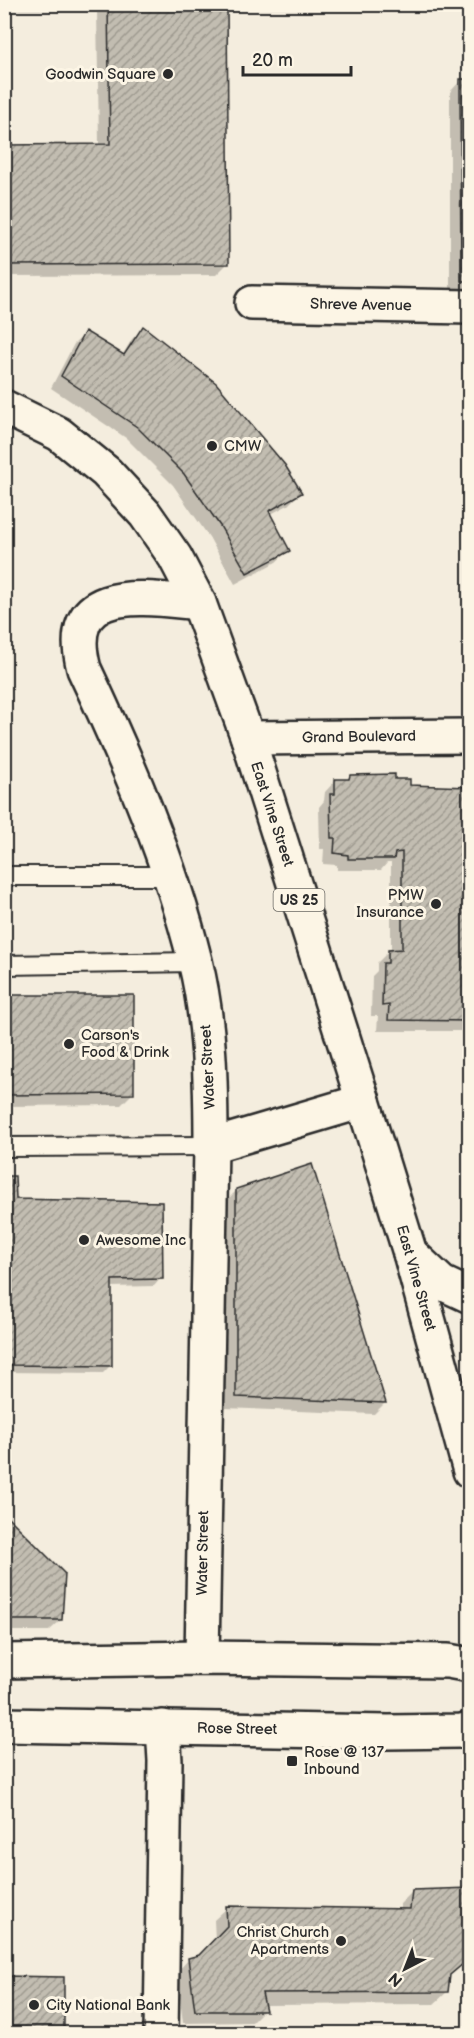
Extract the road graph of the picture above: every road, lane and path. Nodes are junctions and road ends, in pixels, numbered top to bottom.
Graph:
1 (252, 303) dead end
2 (470, 306) edge
3 (4, 407) edge
4 (199, 603) junction
5 (470, 736) edge
6 (248, 738) junction
7 (4, 876) edge
8 (169, 876) junction
9 (195, 962) junction
10 (4, 965) edge
11 (363, 1101) junction
12 (211, 1146) junction
13 (4, 1147) edge
14 (410, 1253) junction
15 (470, 1296) edge
16 (470, 1471) edge
17 (202, 1659) junction
18 (4, 1660) edge
19 (470, 1665) edge
20 (4, 1725) edge
21 (163, 1727) junction
22 (470, 1729) edge
23 (161, 2034) edge

1 - 2 street, Shreve Avenue
3 - 4 street, East Vine Street / US 25
4 - 6 street, East Vine Street / US 25
4 - 8 street, Water Street
5 - 6 street, Grand Boulevard
6 - 11 street, East Vine Street / US 25
7 - 8 lane
8 - 9 street, Water Street
9 - 10 lane
9 - 12 street, Water Street
11 - 12 street
11 - 14 street, East Vine Street / US 25
12 - 13 lane
12 - 17 street, Water Street
14 - 15 street
14 - 16 street, East Vine Street / US 25
17 - 18 street
17 - 19 street
20 - 21 street, Rose Street
21 - 22 street, Rose Street
21 - 23 street

